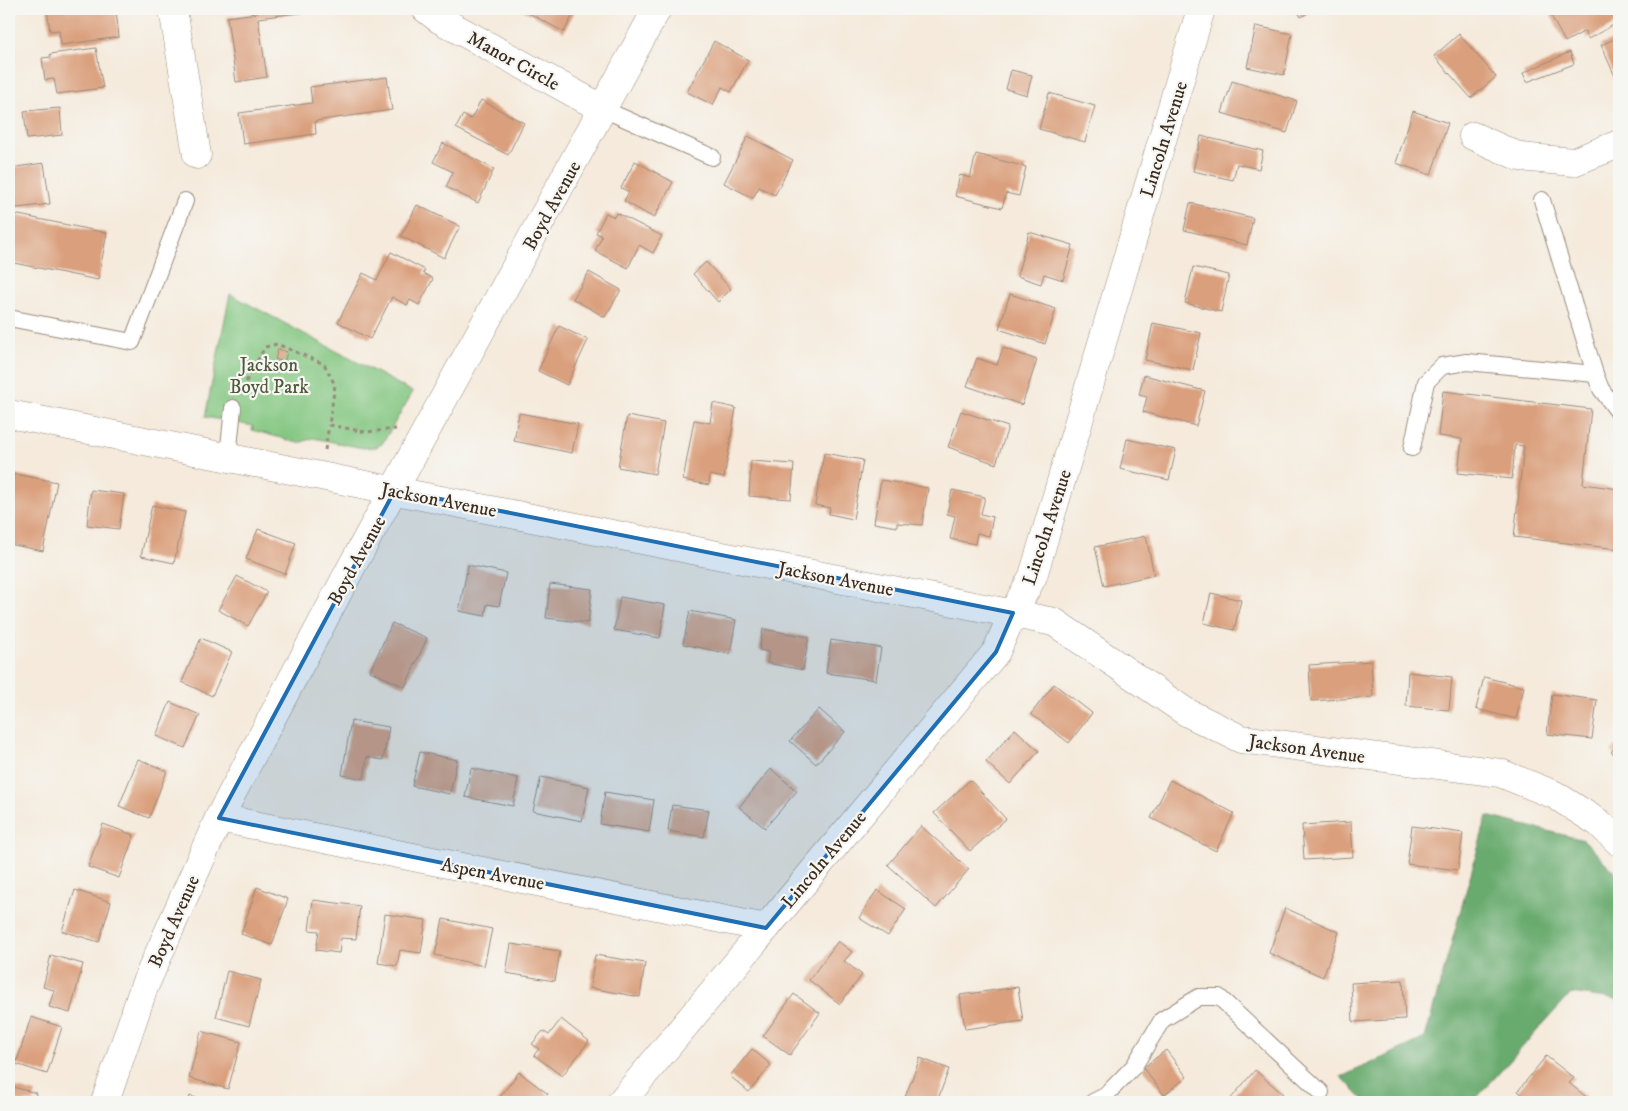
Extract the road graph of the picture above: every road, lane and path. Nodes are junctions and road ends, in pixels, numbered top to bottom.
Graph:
1 (173, 9) edge
2 (426, 9) edge
3 (657, 9) edge
4 (1202, 9) edge
5 (603, 109) junction
6 (1473, 136) dead end
7 (1619, 144) edge
8 (197, 155) dead end
9 (712, 157) dead end
10 (1542, 200) dead end
11 (185, 201) dead end
12 (9, 318) edge
13 (1595, 374) junction
14 (233, 408) joint
15 (1619, 413) edge
16 (9, 414) edge
17 (329, 425) junction
18 (429, 425) junction
19 (326, 446) dead end
20 (1412, 448) dead end
21 (228, 457) junction
22 (395, 490) junction
23 (1013, 613) junction
24 (218, 818) junction
25 (1619, 842) edge
26 (766, 928) junction
27 (1320, 1092) dead end
28 (105, 1102) edge
29 (621, 1102) edge
30 (1093, 1102) edge

1 - 8 street
2 - 5 street, Manor Circle
3 - 5 street, Boyd Avenue
4 - 23 street, Lincoln Avenue
5 - 9 lane
5 - 18 street, Boyd Avenue
6 - 7 street
10 - 13 lane
11 - 12 lane
13 - 15 lane
13 - 20 lane
14 - 17 path
14 - 21 lane
16 - 21 street, Jackson Avenue
17 - 18 path
17 - 19 path
18 - 22 street, Boyd Avenue
21 - 22 street, Jackson Avenue
22 - 23 street, Jackson Avenue
22 - 24 street, Boyd Avenue
23 - 25 street, Jackson Avenue
23 - 26 street, Lincoln Avenue
24 - 26 street, Aspen Avenue
24 - 28 street, Boyd Avenue
26 - 29 street, Lincoln Avenue
27 - 30 lane

